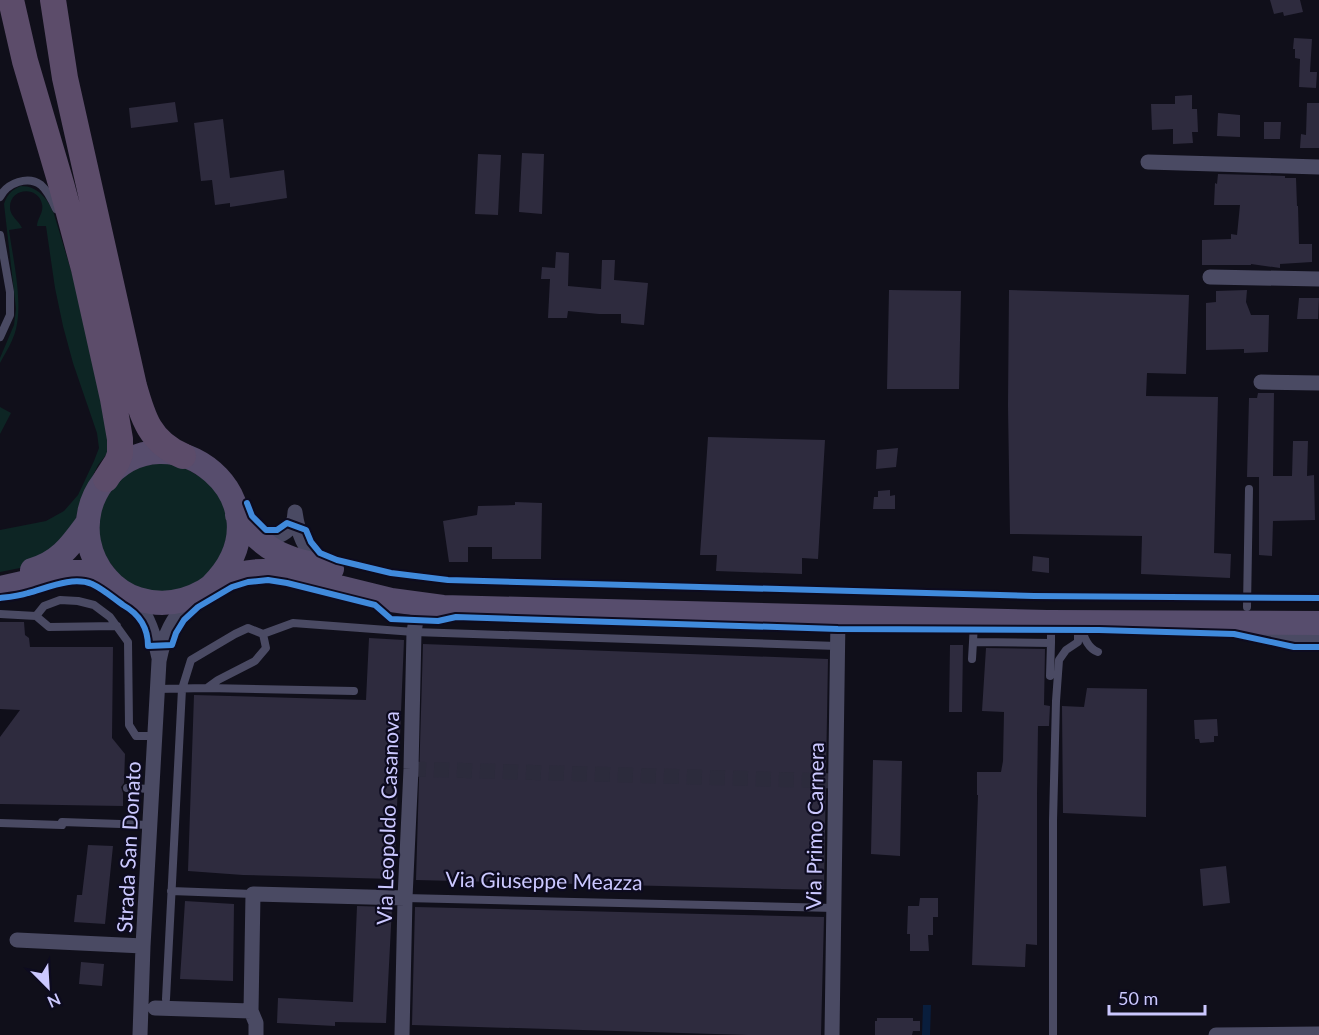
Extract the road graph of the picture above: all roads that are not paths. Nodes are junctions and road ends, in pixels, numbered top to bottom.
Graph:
1 (11, 0) edge
2 (52, 0) edge
3 (1148, 162) dead end
4 (1319, 167) edge
5 (0, 197) edge
6 (59, 217) dead end
7 (0, 235) edge
8 (74, 260) dead end
9 (1210, 277) dead end
10 (1319, 279) edge
11 (89, 289) junction
12 (0, 337) edge
13 (1261, 382) dead end
14 (1319, 383) edge
15 (183, 456) junction
16 (106, 479) junction
17 (1249, 489) dead end
18 (88, 522) junction
19 (244, 524) junction
20 (334, 569) junction
21 (0, 577) edge
22 (106, 578) junction
23 (212, 585) junction
24 (0, 588) edge
25 (192, 597) junction
26 (135, 598) junction
27 (424, 605) junction
28 (1247, 607) junction
29 (1319, 607) edge
30 (0, 614) edge
31 (36, 616) junction
32 (838, 617) junction
33 (1080, 623) junction
34 (1227, 623) junction
35 (1319, 623) edge
36 (117, 626) junction
37 (973, 631) junction
38 (414, 632) junction
39 (1049, 633) junction
40 (263, 634) junction
41 (1319, 638) edge
42 (837, 646) junction
43 (1098, 652) dead end
44 (972, 659) dead end
45 (159, 661) junction
46 (1050, 676) dead end
47 (207, 688) junction
48 (157, 689) junction
49 (182, 689) junction
50 (354, 691) dead end
51 (154, 736) junction
52 (127, 788) dead end
53 (152, 789) junction
54 (0, 823) edge
55 (150, 825) junction
56 (171, 891) junction
57 (253, 894) junction
58 (405, 898) junction
59 (834, 908) junction
60 (17, 940) dead end
61 (144, 946) junction
62 (160, 1004) joint
63 (252, 1011) junction
64 (1319, 1034) edge
65 (140, 1035) edge
66 (256, 1035) edge
67 (402, 1035) edge
68 (832, 1035) edge
69 (1053, 1035) edge
70 (1216, 1035) edge

1 - 11 highway
2 - 15 highway
3 - 4 street
5 - 6 lane
7 - 12 lane
8 - 11 lane
9 - 10 street
11 - 16 highway
13 - 14 street
15 - 16 main road
15 - 19 main road
16 - 18 main road
17 - 28 lane
18 - 21 main road
18 - 22 main road
19 - 20 main road
19 - 20 street
19 - 23 main road
20 - 28 main road
22 - 24 main road
22 - 26 main road
23 - 25 main road
23 - 27 main road
25 - 26 main road
25 - 45 street, Strada San Donato
26 - 45 street, Strada San Donato
27 - 32 main road
27 - 38 street, Via Leopoldo Casanova
28 - 29 main road
30 - 31 lane
31 - 36 lane
31 - 36 lane
32 - 37 main road
32 - 42 street, Via Primo Carnera
33 - 34 main road
33 - 39 main road
33 - 43 lane
33 - 69 lane
34 - 35 main road
34 - 41 street
36 - 51 lane
37 - 39 main road
37 - 44 lane
38 - 40 lane
38 - 42 lane
38 - 58 street, Via Leopoldo Casanova
39 - 46 lane
40 - 47 lane
40 - 49 lane
42 - 59 street, Via Primo Carnera
45 - 48 street, Strada San Donato
47 - 49 lane
47 - 50 lane
48 - 49 lane
48 - 51 street, Strada San Donato
49 - 56 lane
51 - 53 street, Strada San Donato
52 - 53 lane
53 - 55 street, Strada San Donato
54 - 55 lane
55 - 61 street, Strada San Donato
56 - 57 lane
56 - 62 lane
57 - 58 street, Via Giuseppe Meazza
57 - 63 street
58 - 59 lane, Via Giuseppe Meazza
58 - 67 street, Via Leopoldo Casanova
59 - 68 street, Via Primo Carnera
60 - 61 street
61 - 65 street, Strada San Donato
62 - 63 street
63 - 66 street
64 - 70 street

